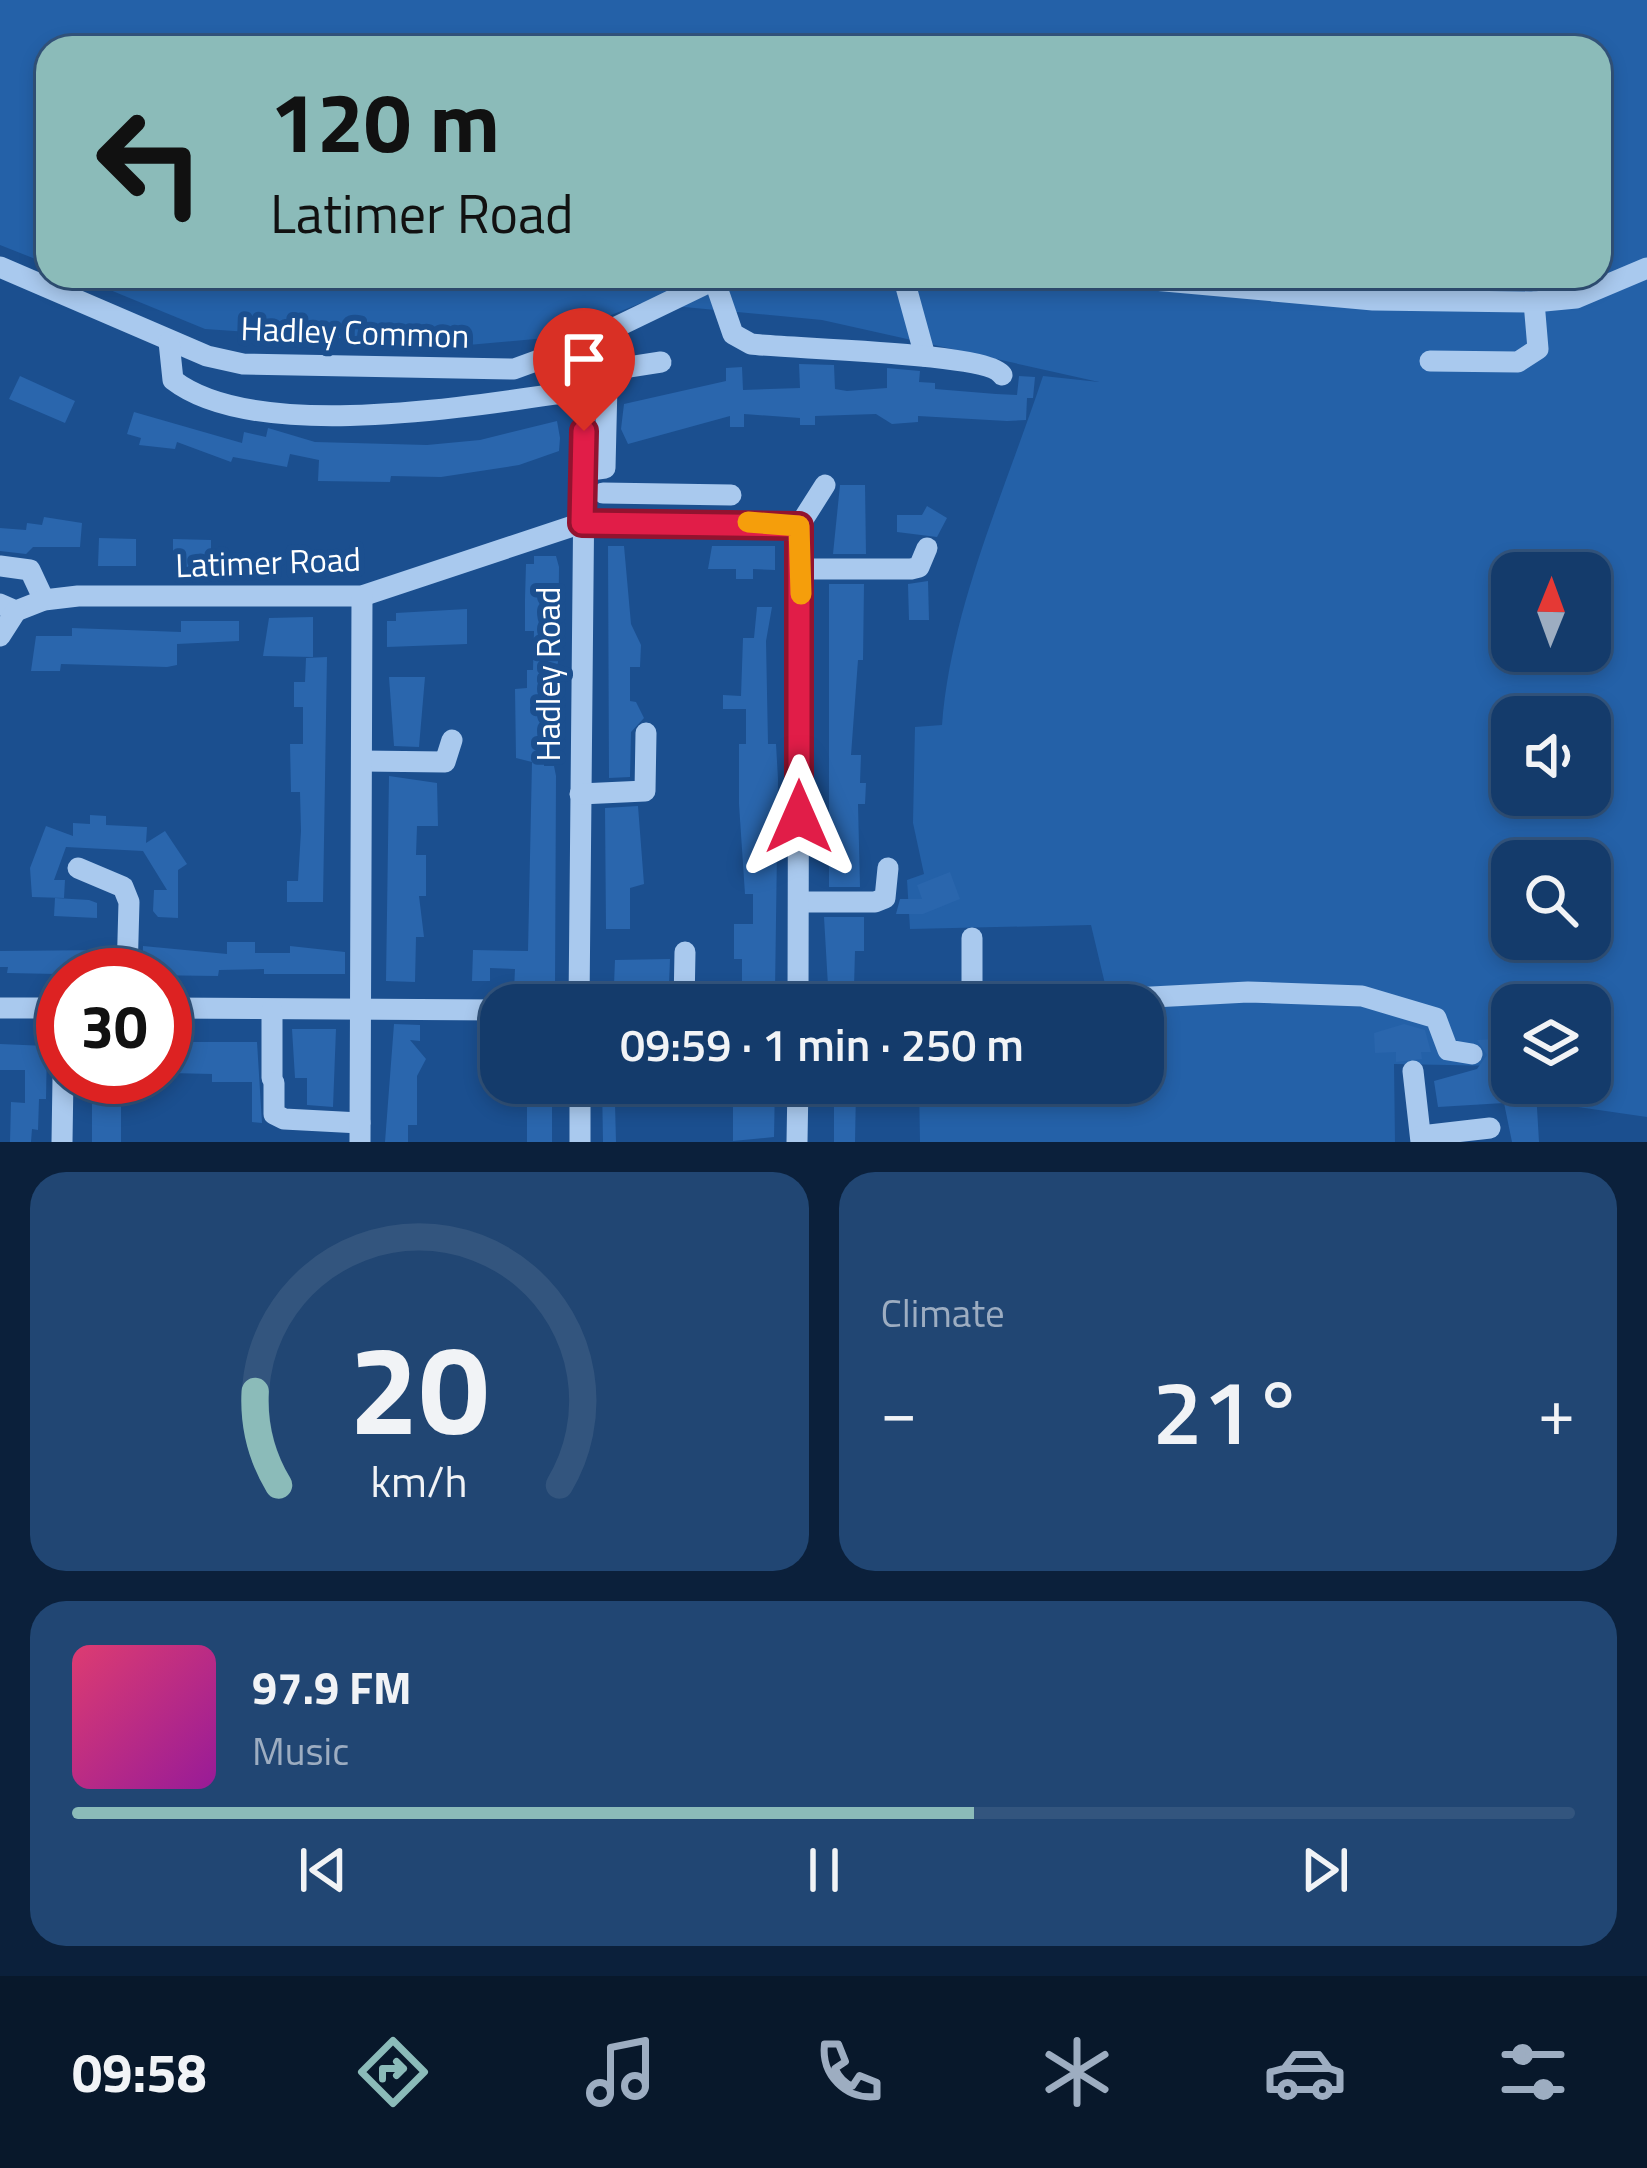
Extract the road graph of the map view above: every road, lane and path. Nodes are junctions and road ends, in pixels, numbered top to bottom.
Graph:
1 (0, 267) edge
2 (1647, 268) edge
3 (36, 283) edge
4 (1611, 283) edge
5 (47, 288) edge
6 (696, 288) edge
7 (721, 288) edge
8 (906, 288) edge
9 (1240, 288) edge
10 (1600, 288) edge
11 (1534, 302) junction
12 (169, 342) junction
13 (577, 346) junction
14 (925, 356) junction
15 (1430, 361) dead end
16 (661, 362) dead end
17 (615, 370) junction
18 (1002, 375) dead end
19 (585, 382) junction
20 (583, 471) junction
21 (825, 485) dead end
22 (603, 493) dead end
23 (731, 495) dead end
24 (665, 496) junction
25 (666, 522) junction
26 (582, 523) junction
27 (799, 526) junction
28 (927, 548) dead end
29 (0, 566) edge
30 (801, 568) junction
31 (362, 596) junction
32 (44, 600) junction
33 (8, 608) edge
34 (0, 635) edge
35 (646, 733) dead end
36 (452, 740) dead end
37 (362, 761) junction
38 (580, 794) junction
39 (78, 868) dead end
40 (888, 868) dead end
41 (799, 902) junction
42 (972, 938) dead end
43 (128, 948) edge
44 (685, 952) dead end
45 (579, 984) edge
46 (684, 984) edge
47 (798, 984) edge
48 (972, 984) edge
49 (1164, 996) edge
50 (36, 1007) edge
51 (0, 1008) edge
52 (192, 1009) edge
53 (272, 1010) junction
54 (361, 1010) junction
55 (480, 1010) edge
56 (1472, 1054) dead end
57 (1413, 1071) dead end
58 (63, 1104) edge
59 (580, 1104) edge
60 (798, 1104) edge
61 (1490, 1128) dead end
62 (360, 1132) edge
63 (1421, 1139) edge
64 (62, 1142) edge
65 (580, 1142) edge
66 (797, 1142) edge

1 - 3 street, Hadley Common
2 - 4 street
5 - 12 street, Hadley Common
6 - 13 street, Hadley Common
7 - 14 street
8 - 14 street
9 - 11 street
10 - 11 street
11 - 15 street
12 - 13 street, Hadley Common
12 - 19 street
13 - 19 street, Hadley Road
14 - 18 street
16 - 17 street
17 - 19 street
17 - 20 street
19 - 20 street, Hadley Road
20 - 26 street, Hadley Road
21 - 27 street
22 - 24 street
23 - 24 street
24 - 25 street
25 - 26 street, Latimer Road
25 - 27 street, Latimer Road
26 - 31 street, Latimer Road
26 - 38 street, Hadley Road
27 - 30 street
28 - 30 street
29 - 32 street
30 - 41 street
31 - 32 street, Latimer Road
31 - 37 street
32 - 33 street, Latimer Road
33 - 34 street, Latimer Road
35 - 38 street
36 - 37 street
37 - 54 street
38 - 45 street, Hadley Road
39 - 43 street
40 - 41 street
41 - 47 street
42 - 48 street
44 - 46 street
49 - 56 street
50 - 51 street
52 - 53 street
53 - 54 street
53 - 62 street
54 - 55 street
54 - 62 street
57 - 63 street
58 - 64 street
59 - 65 street
60 - 66 street
61 - 63 street

